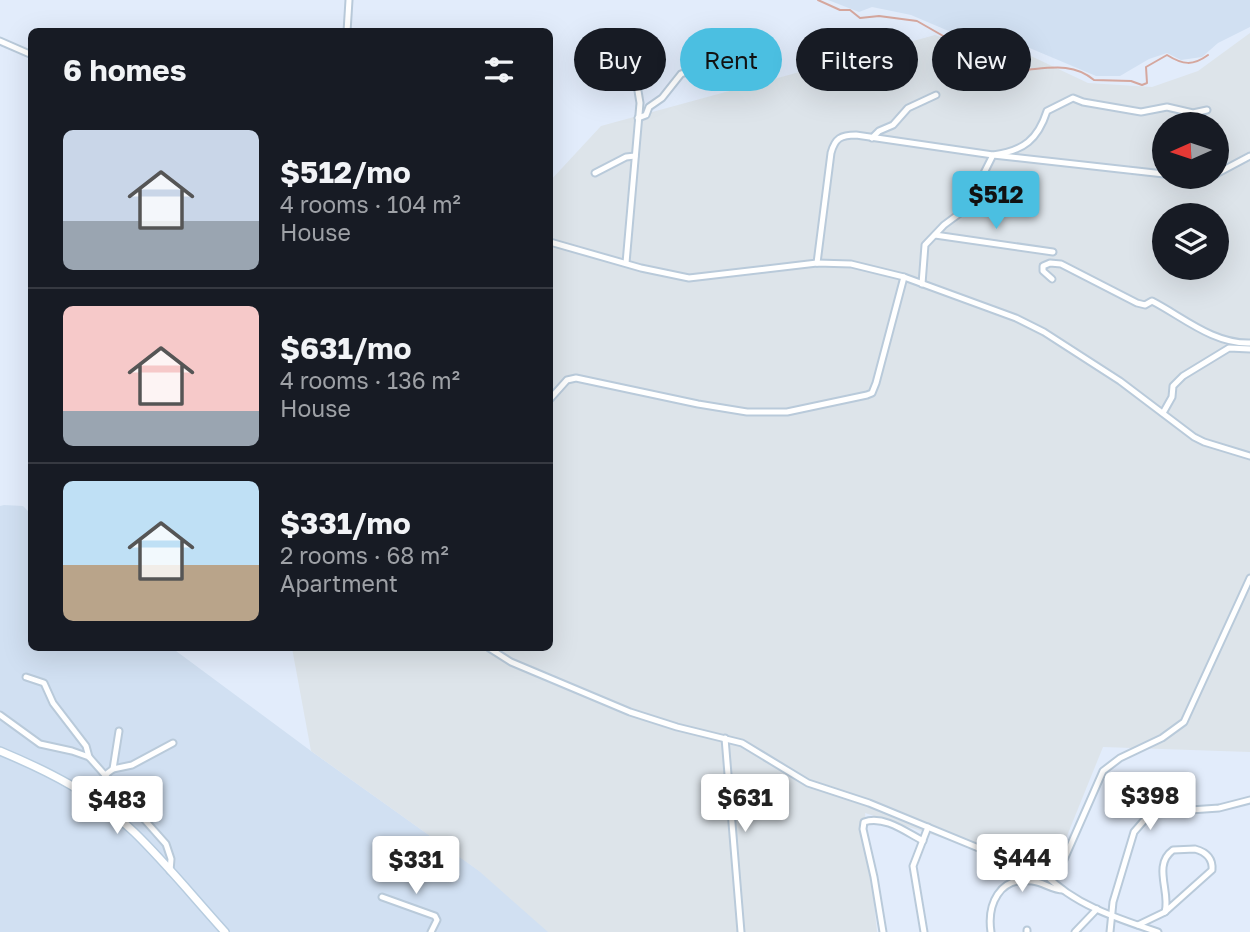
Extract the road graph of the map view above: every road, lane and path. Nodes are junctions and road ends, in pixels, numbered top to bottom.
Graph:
1 (349, 0) edge
2 (347, 28) edge
3 (0, 41) edge
4 (28, 53) edge
5 (680, 75) edge
6 (638, 91) edge
7 (936, 95) dead end
8 (1207, 110) dead end
9 (638, 117) junction
10 (872, 138) junction
11 (993, 155) junction
12 (635, 156) junction
13 (1250, 156) edge
14 (1229, 167) edge
15 (595, 173) dead end
16 (1152, 173) edge
17 (934, 235) junction
18 (553, 243) edge
19 (1053, 252) dead end
20 (626, 263) junction
21 (817, 263) junction
22 (904, 277) junction
23 (1052, 279) dead end
24 (922, 284) junction
25 (1250, 343) edge
26 (1250, 349) edge
27 (553, 396) edge
28 (1163, 413) junction
29 (1250, 456) edge
30 (1250, 578) edge
31 (494, 651) edge
32 (26, 677) dead end
33 (0, 715) edge
34 (119, 731) dead end
35 (725, 738) junction
36 (173, 743) dead end
37 (0, 751) edge
38 (89, 757) junction
39 (113, 769) junction
40 (105, 775) junction
41 (1134, 781) dead end
42 (1250, 800) edge
43 (1149, 816) junction
44 (928, 827) junction
45 (923, 841) junction
46 (170, 872) junction
47 (1045, 874) junction
48 (1063, 890) junction
49 (382, 897) dead end
50 (1097, 909) junction
51 (1166, 912) junction
52 (1110, 916) junction
53 (1138, 925) junction
54 (225, 932) edge
55 (431, 932) edge
56 (741, 932) edge
57 (883, 932) edge
58 (924, 932) edge
59 (991, 932) edge
60 (1074, 932) edge
61 (1110, 932) edge
62 (1158, 932) edge

1 - 2 street
3 - 4 street
5 - 9 street
6 - 9 street
7 - 10 street
8 - 11 street
9 - 12 street
10 - 11 street
10 - 21 street
11 - 16 street
11 - 17 street
12 - 15 street
12 - 20 street
13 - 14 street
17 - 19 street
17 - 24 street
18 - 20 street
20 - 21 street
21 - 22 street
22 - 24 street
22 - 27 street
23 - 25 street
24 - 28 street
26 - 28 street
28 - 29 street
30 - 47 street
31 - 35 street
32 - 38 street
33 - 38 street
34 - 39 street
35 - 44 street
35 - 56 street
36 - 39 street
37 - 46 main road
38 - 40 street
39 - 40 street
40 - 46 street
41 - 43 street
42 - 43 street
43 - 52 street
44 - 45 street
44 - 47 street
45 - 57 street
45 - 58 street
46 - 54 main road
47 - 48 street
48 - 50 street
48 - 59 street
49 - 55 street
50 - 52 street
50 - 60 street
51 - 51 street
51 - 53 street
52 - 53 street
52 - 61 street
53 - 62 street

